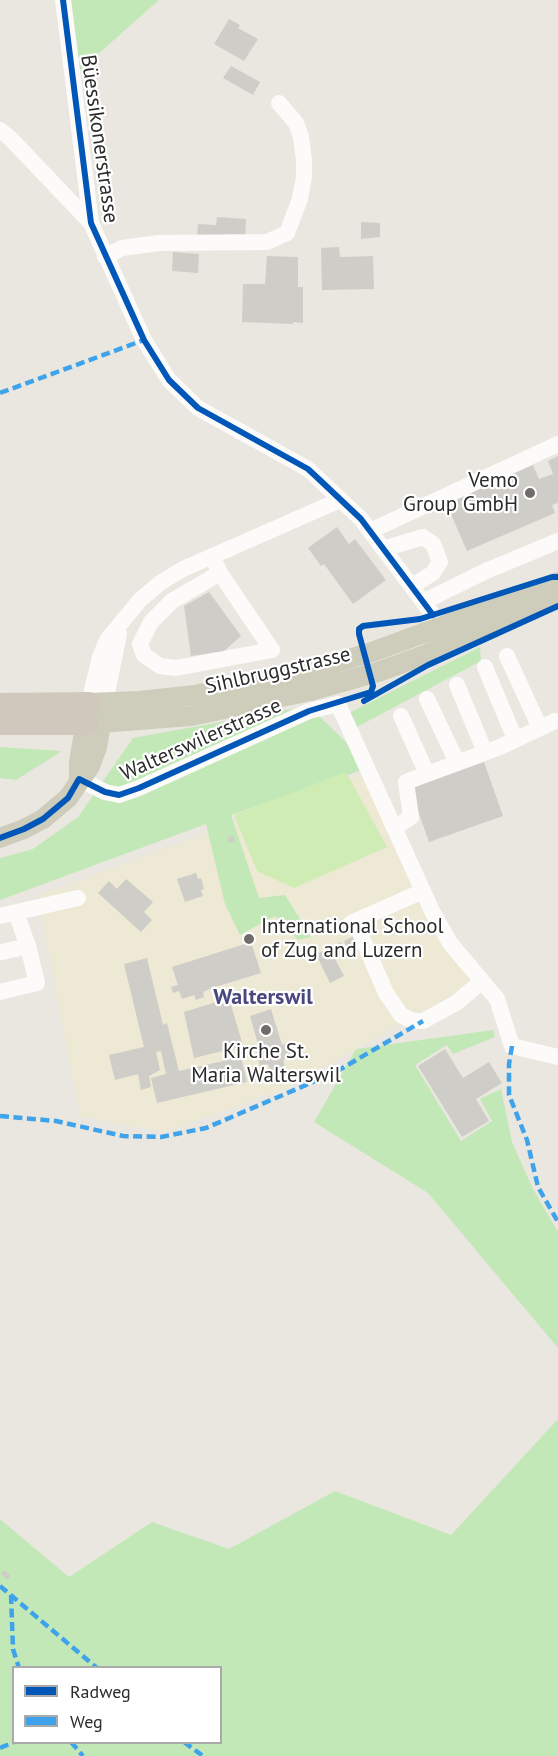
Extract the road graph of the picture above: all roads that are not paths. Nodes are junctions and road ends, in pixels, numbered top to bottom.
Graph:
1 (63, 0) edge
2 (279, 103) dead end
3 (0, 130) edge
4 (87, 192) junction
5 (68, 201) junction
6 (91, 222) junction
7 (105, 257) junction
8 (558, 444) edge
9 (340, 500) junction
10 (370, 531) junction
11 (558, 541) edge
12 (383, 549) junction
13 (212, 556) junction
14 (220, 573) junction
15 (558, 582) edge
16 (411, 586) junction
17 (558, 598) edge
18 (507, 656) dead end
19 (485, 667) dead end
20 (457, 685) dead end
21 (427, 699) dead end
22 (0, 704) edge
23 (96, 713) junction
24 (401, 716) dead end
25 (0, 724) edge
26 (515, 739) junction
27 (485, 752) junction
28 (457, 762) junction
29 (427, 774) junction
30 (79, 779) junction
31 (394, 828) junction
32 (0, 838) edge
33 (423, 891) junction
34 (78, 898) dead end
35 (8, 914) edge
36 (28, 946) junction
37 (1, 950) edge
38 (481, 982) junction
39 (0, 993) edge
40 (558, 1057) edge

1 - 4 street, Büessikonerstrasse
2 - 7 street
3 - 5 street
4 - 5 street
4 - 6 street, Büessikonerstrasse
5 - 6 street
6 - 7 street, Büessikonerstrasse
7 - 9 street, Büessikonerstrasse
8 - 10 street
9 - 10 street, Büessikonerstrasse
9 - 13 street
10 - 12 street, Büessikonerstrasse
11 - 16 street, Büessikonerstrasse
12 - 16 street, Büessikonerstrasse
12 - 16 street
13 - 14 street
13 - 23 street
14 - 14 street
15 - 23 main road, Sihlbruggstrasse
17 - 23 main road, Sihlbruggstrasse
18 - 26 street
19 - 26 street
20 - 27 street
21 - 28 street
22 - 23 highway
23 - 25 highway
23 - 30 main road
24 - 29 street
26 - 27 street
27 - 28 street
28 - 29 street
29 - 31 street
30 - 31 street, Walterswilerstrasse
30 - 32 main road
31 - 33 street, Walterswilerstrasse
33 - 38 street, Walterswilerstrasse
33 - 38 street
34 - 35 street
35 - 36 street
36 - 37 street
36 - 39 street
38 - 40 street, Walterswilerstrasse

